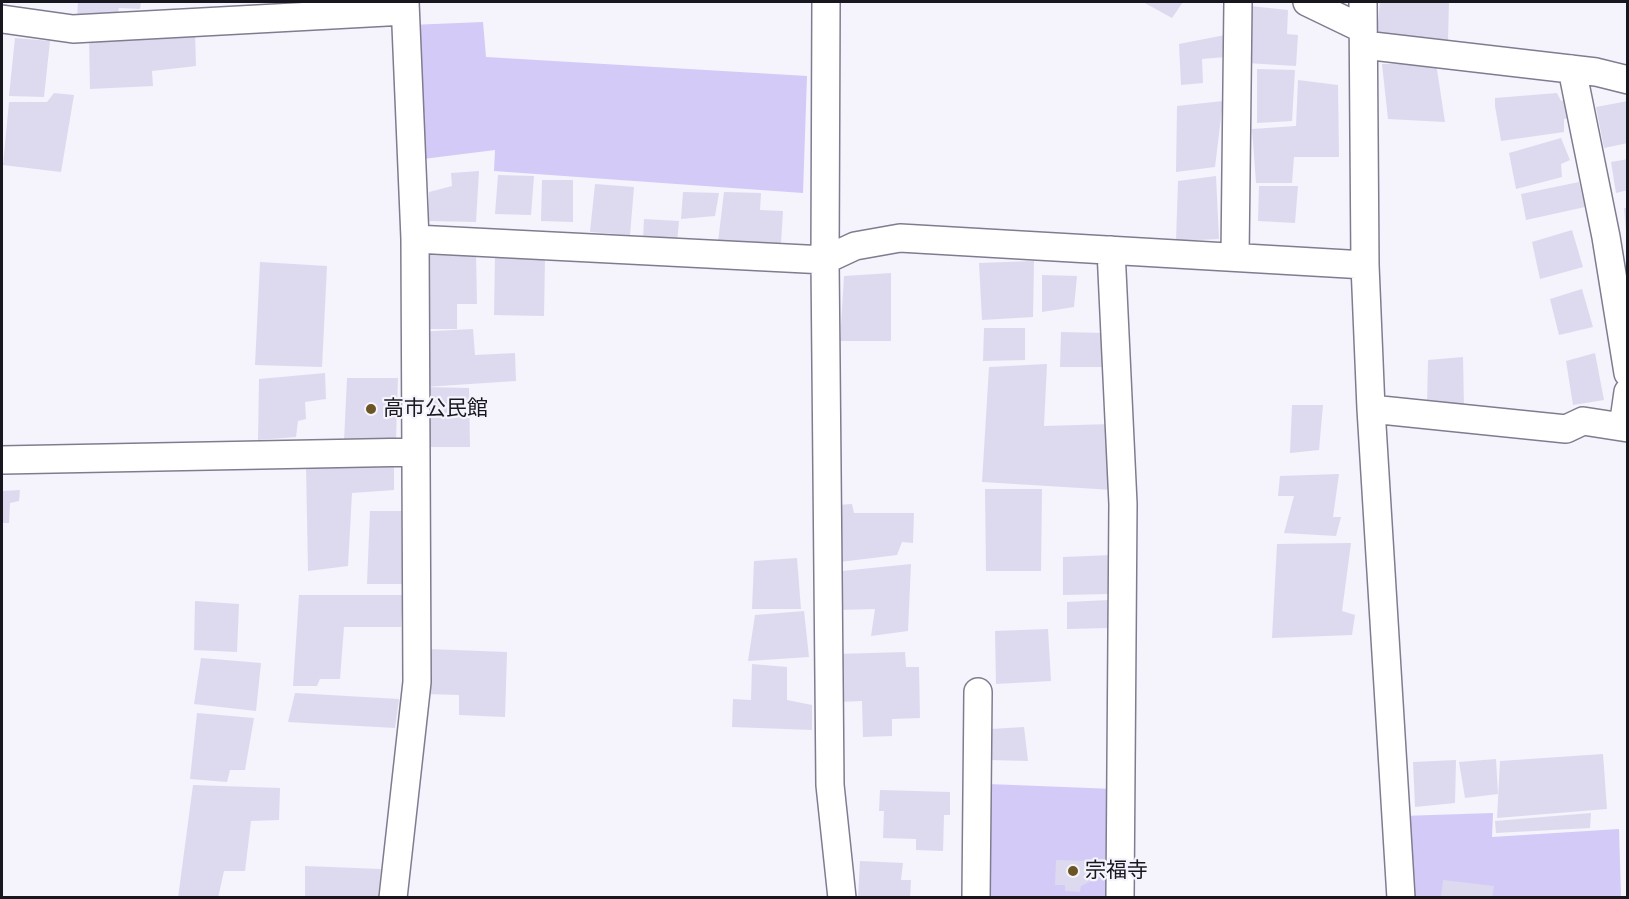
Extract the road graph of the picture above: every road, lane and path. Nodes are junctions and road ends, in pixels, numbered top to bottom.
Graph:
1 (826, 2) edge
2 (1238, 2) edge
3 (1307, 2) edge
4 (1363, 2) edge
5 (405, 6) edge
6 (248, 10) edge
7 (2, 19) edge
8 (1364, 37) junction
9 (1572, 69) junction
10 (1628, 80) edge
11 (415, 239) junction
12 (1111, 250) junction
13 (1235, 257) junction
14 (825, 260) junction
15 (1365, 265) junction
16 (1628, 373) edge
17 (1628, 393) edge
18 (1371, 409) junction
19 (1625, 428) edge
20 (416, 452) junction
21 (2, 460) edge
22 (978, 692) dead end
23 (393, 897) edge
24 (842, 897) edge
25 (976, 897) edge
26 (1120, 897) edge
27 (1401, 897) edge

1 - 14 street
2 - 13 street
3 - 8 street
4 - 8 street
5 - 6 street
5 - 11 street
6 - 7 street
8 - 9 street
8 - 15 street
9 - 10 street
9 - 16 street
11 - 14 street
11 - 20 street
12 - 13 street
12 - 14 street
12 - 26 street
13 - 15 street
14 - 24 street
15 - 18 street
17 - 19 street
18 - 19 street
18 - 27 street
20 - 21 street
20 - 23 street
22 - 25 street

